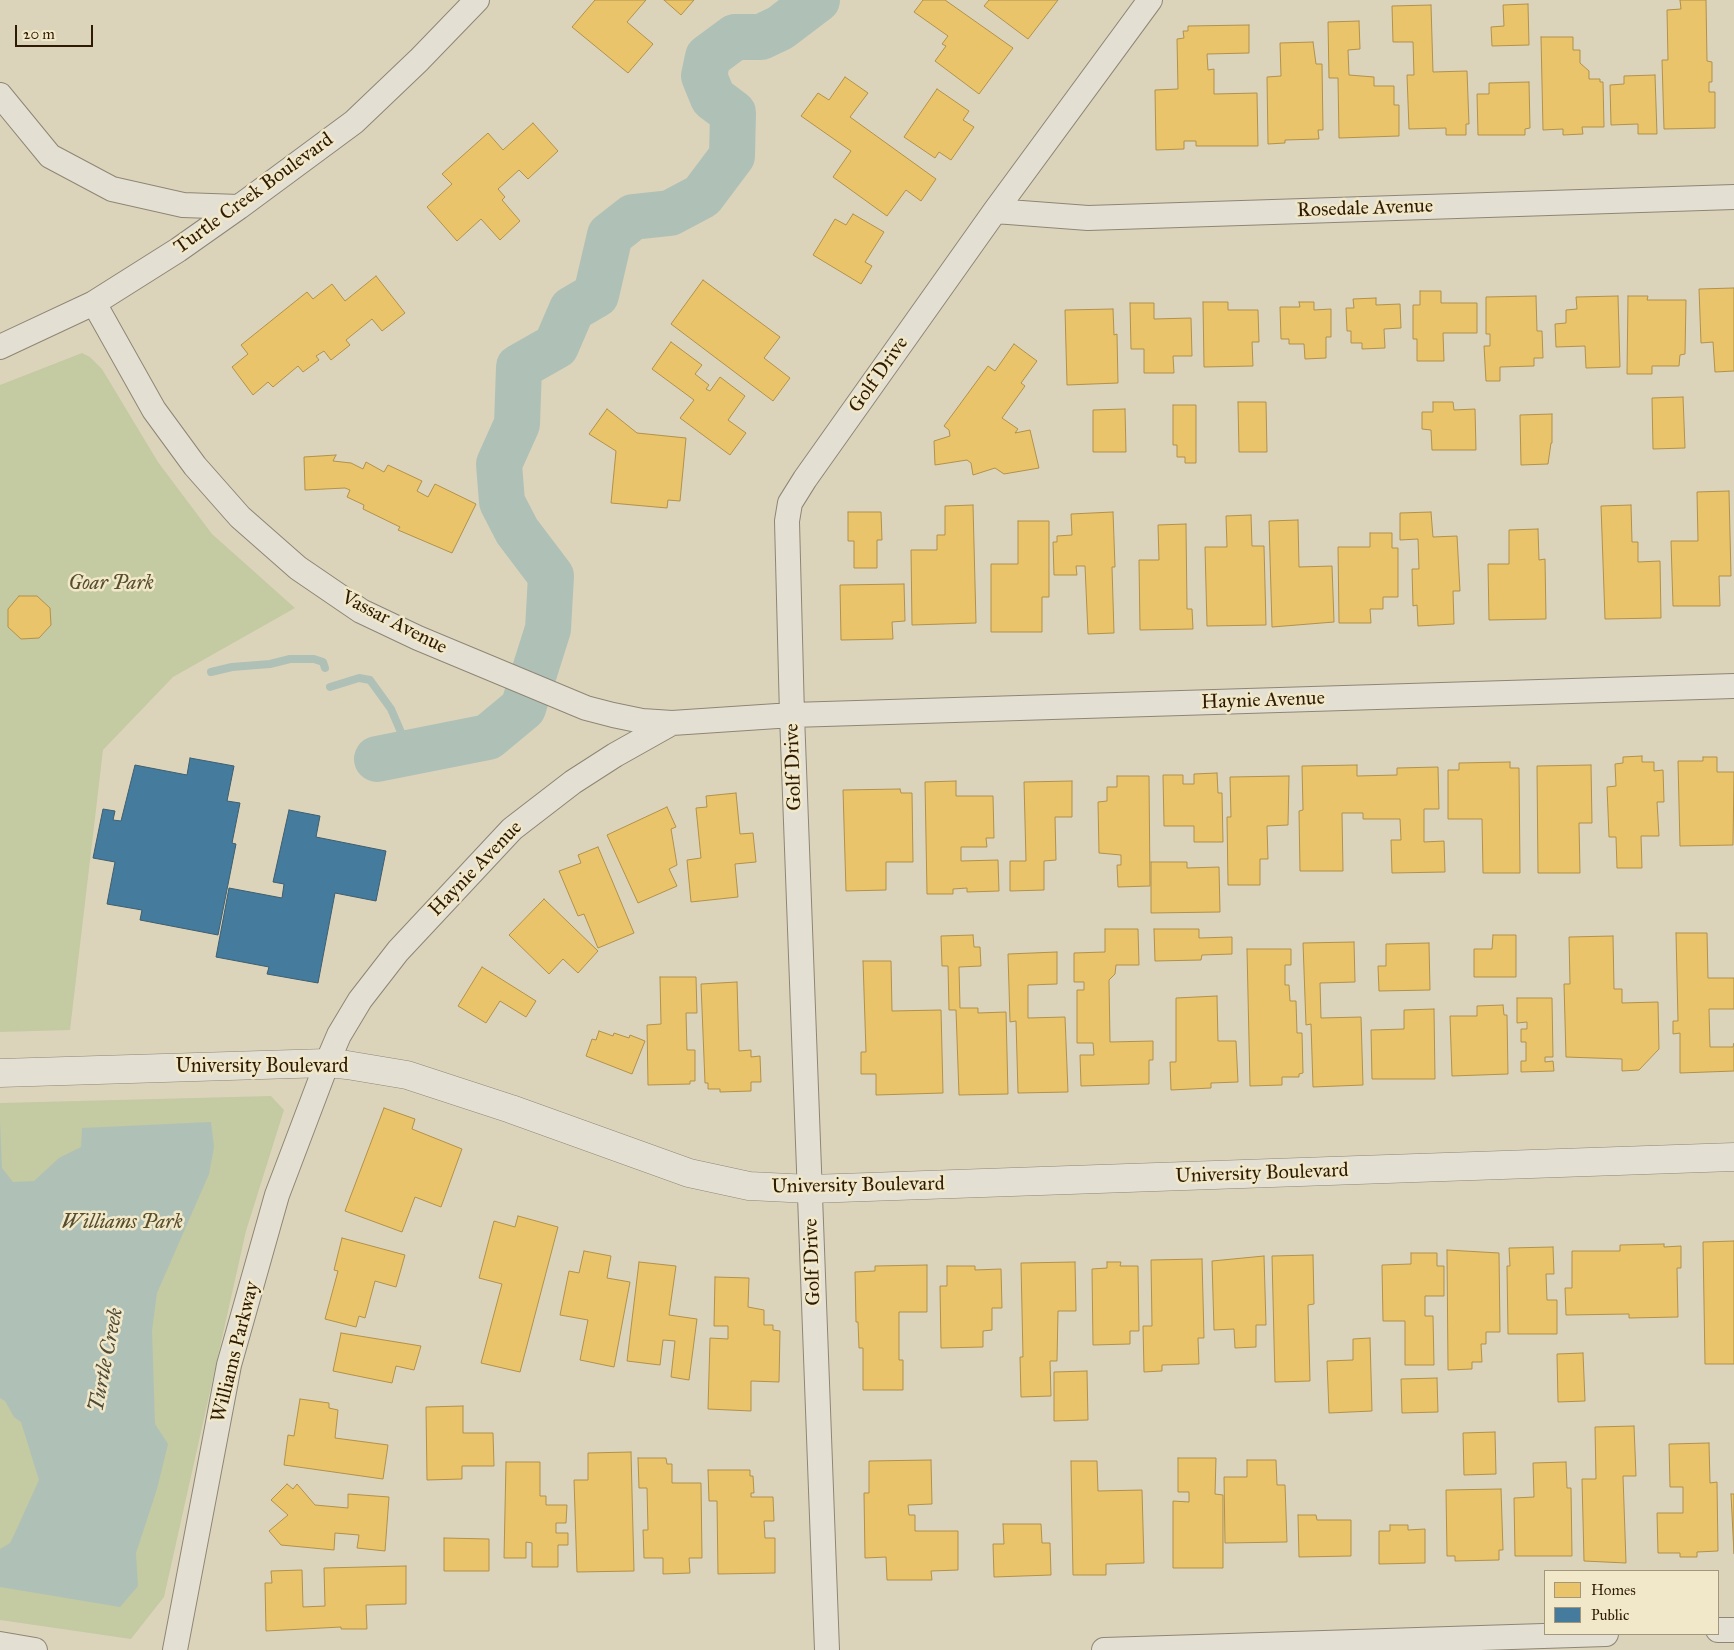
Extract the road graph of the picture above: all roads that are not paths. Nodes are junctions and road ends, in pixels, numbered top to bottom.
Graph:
1 (477, 0) edge
2 (1150, 0) edge
3 (0, 84) edge
4 (0, 96) edge
5 (1734, 197) edge
6 (239, 207) junction
7 (996, 211) junction
8 (94, 304) junction
9 (0, 347) edge
10 (1734, 686) edge
11 (792, 715) junction
12 (672, 723) junction
13 (327, 1063) junction
14 (0, 1073) edge
15 (1734, 1157) edge
16 (810, 1190) junction
17 (1719, 1630) edge
18 (1734, 1630) edge
19 (1575, 1635) edge
20 (0, 1644) edge
21 (35, 1650) edge
22 (175, 1650) edge
23 (827, 1650) edge
24 (1104, 1650) edge

1 - 6 street, Turtle Creek Boulevard
2 - 7 street, Golf Drive
3 - 4 street
4 - 6 street
5 - 7 street, Rosedale Avenue
6 - 8 street, Turtle Creek Boulevard
7 - 11 street, Golf Drive
8 - 9 street, Turtle Creek Boulevard
8 - 12 street, Vassar Avenue
10 - 11 street, Haynie Avenue
11 - 12 street, Vassar Avenue
11 - 16 street, Golf Drive
12 - 13 street, Haynie Avenue
13 - 14 street, University Boulevard
13 - 16 street, University Boulevard
13 - 22 street, Williams Parkway
15 - 16 street, University Boulevard
16 - 23 street, Golf Drive
17 - 18 street
19 - 24 street
20 - 21 street

